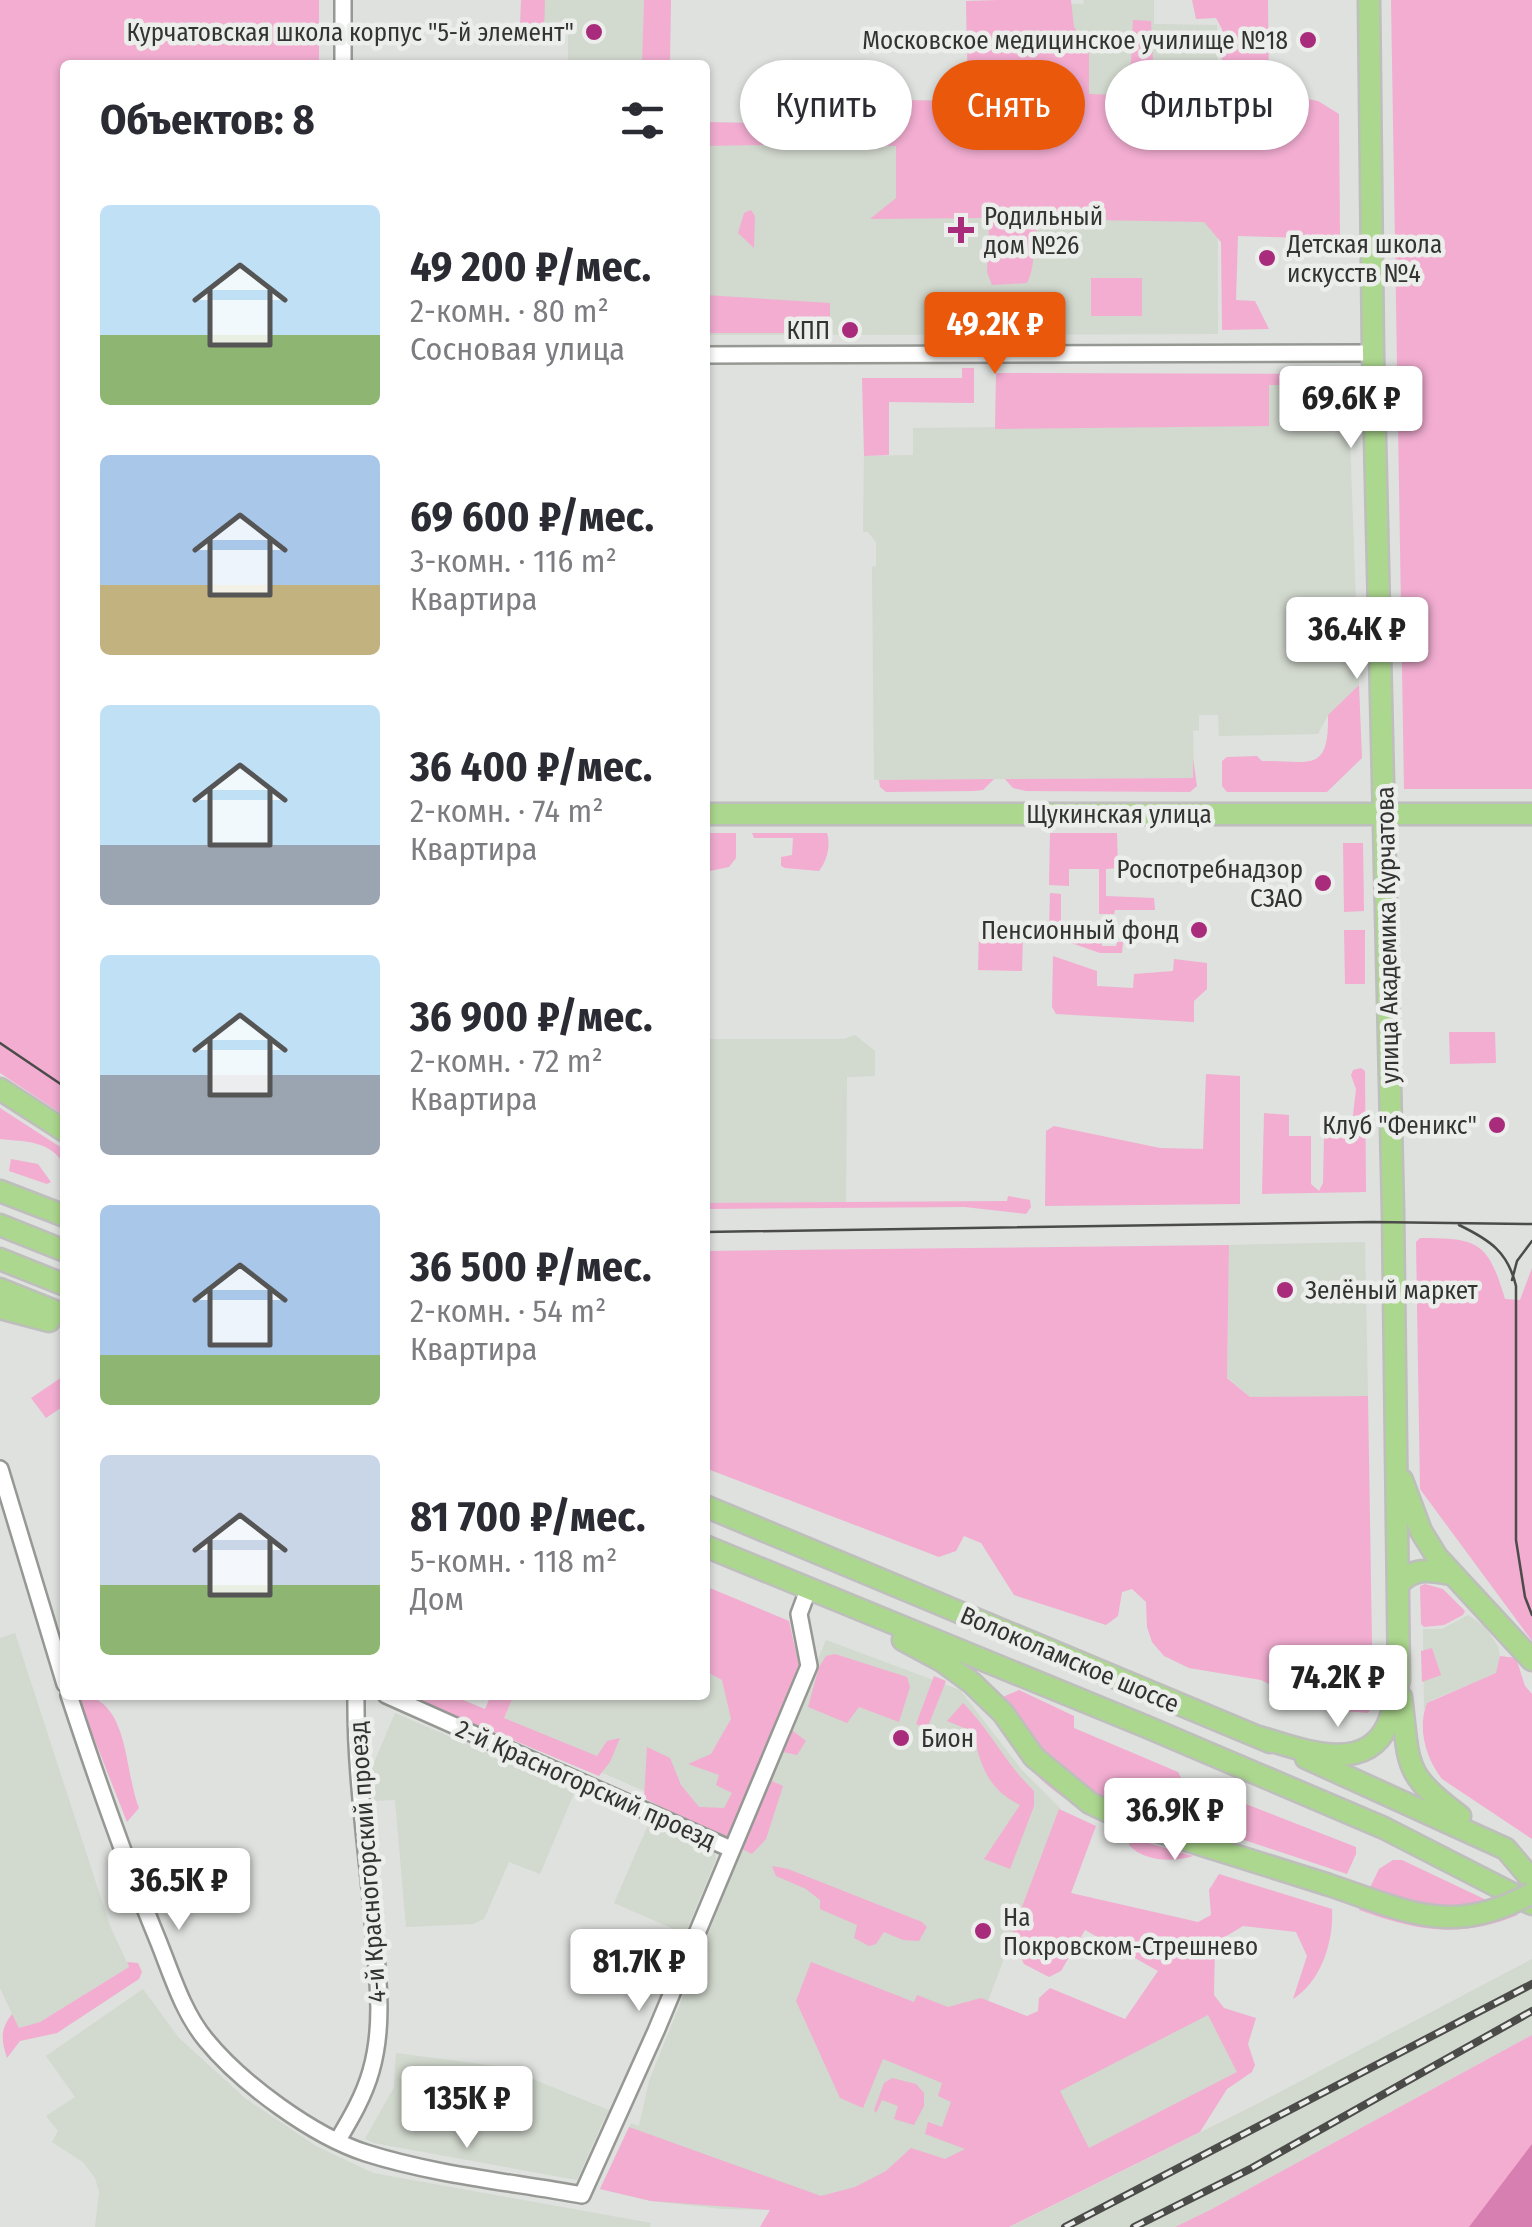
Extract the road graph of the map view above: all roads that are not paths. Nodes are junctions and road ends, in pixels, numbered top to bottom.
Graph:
1 (343, 0) edge
2 (1369, 0) edge
3 (343, 60) edge
4 (1374, 353) junction
5 (710, 355) edge
6 (710, 814) edge
7 (1532, 814) edge
8 (1385, 815) junction
9 (0, 1090) edge
10 (60, 1129) edge
11 (0, 1191) edge
12 (60, 1214) edge
13 (0, 1225) edge
14 (60, 1249) edge
15 (0, 1259) edge
16 (60, 1283) edge
17 (0, 1289) edge
18 (0, 1308) edge
19 (60, 1313) edge
20 (30, 1315) junction
21 (0, 1323) edge
22 (60, 1324) edge
23 (1396, 1464) junction
24 (0, 1468) edge
25 (710, 1508) edge
26 (710, 1548) edge
27 (1450, 1574) junction
28 (1398, 1585) junction
29 (813, 1592) junction
30 (1532, 1660) edge
31 (60, 1667) edge
32 (1399, 1680) junction
33 (71, 1700) edge
34 (356, 1700) edge
35 (397, 1700) edge
36 (1259, 1737) junction
37 (730, 1849) junction
38 (1506, 1849) junction
39 (1532, 1880) edge
40 (1532, 1893) edge
41 (1532, 1904) edge
42 (338, 2140) junction

1 - 3 street
2 - 4 main road, улица Академика Курчатова
4 - 5 street
4 - 8 main road, улица Академика Курчатова
6 - 8 main road, Щукинская улица
7 - 8 main road, Щукинская улица
8 - 23 main road, улица Академика Курчатова
9 - 10 main road
11 - 12 main road
13 - 14 main road
15 - 16 main road
17 - 19 main road
18 - 20 main road
20 - 21 street
20 - 22 main road
23 - 27 main road
23 - 28 main road, улица Академика Курчатова
24 - 31 street
25 - 36 main road, Волоколамское шоссе
26 - 29 main road, Волоколамское шоссе
27 - 28 main road
27 - 30 main road
28 - 32 main road, улица Академика Курчатова
29 - 37 street
29 - 40 main road, bridge
29 - 41 main road, Волоколамское шоссе
32 - 36 main road, улица Академика Курчатова
32 - 38 main road
33 - 42 street
34 - 42 street, 4-й Красногорский проезд
35 - 37 street, 2-й Красногорский проезд
36 - 38 main road, Волоколамское шоссе
37 - 42 street
38 - 39 main road, Волоколамское шоссе

